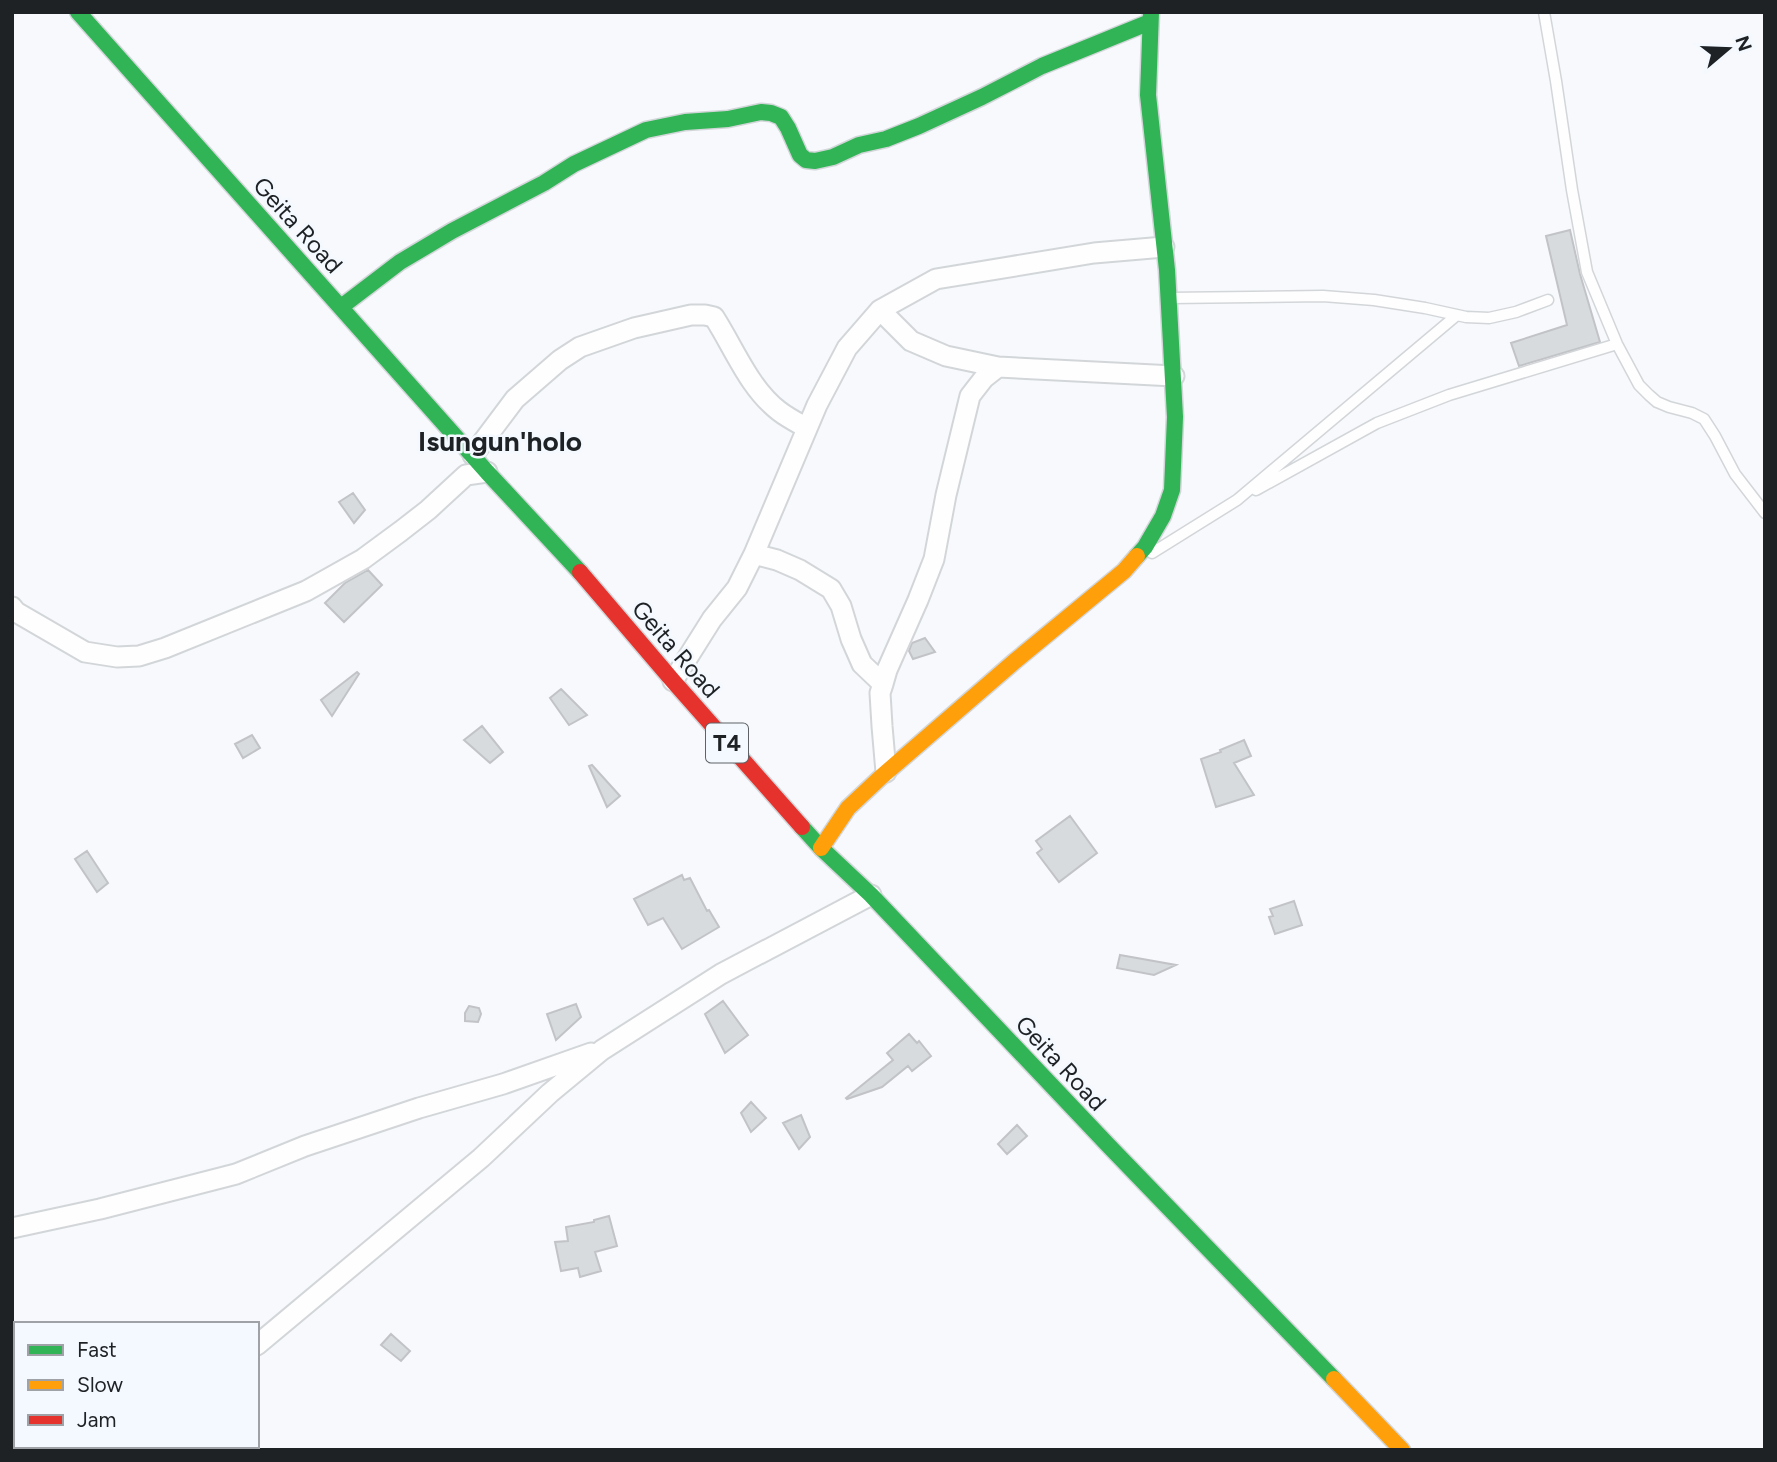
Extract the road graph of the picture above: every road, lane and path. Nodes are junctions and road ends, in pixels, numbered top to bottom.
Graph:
1 (78, 12) edge
2 (1544, 12) edge
3 (1150, 17) edge
4 (1164, 247) junction
5 (1169, 298) junction
6 (1548, 300) dead end
7 (341, 307) junction
8 (880, 310) junction
9 (1457, 315) junction
10 (1617, 344) junction
11 (998, 367) junction
12 (1174, 376) junction
13 (807, 428) junction
14 (473, 456) junction
15 (487, 472) junction
16 (1237, 500) junction
17 (1765, 513) edge
18 (754, 554) junction
19 (1124, 571) junction
20 (12, 607) edge
21 (673, 681) junction
22 (883, 684) junction
23 (886, 772) junction
24 (821, 848) junction
25 (872, 895) junction
26 (602, 1050) junction
27 (12, 1228) edge
28 (259, 1343) edge
29 (1402, 1450) edge

1 - 7 main road, Geita Road / T4
2 - 10 lane
3 - 4 main road
3 - 7 main road
4 - 5 main road
4 - 8 street
5 - 9 lane
5 - 12 main road
6 - 9 lane
7 - 14 main road, Geita Road / T4
8 - 11 street
8 - 13 street
9 - 16 lane
10 - 16 lane
10 - 17 lane
11 - 12 street
11 - 22 street
12 - 19 main road
13 - 14 street
13 - 18 street
14 - 15 main road, Geita Road / T4
15 - 20 street
15 - 21 main road, Geita Road / T4
16 - 19 lane
18 - 21 street
18 - 22 street
19 - 23 main road
21 - 24 main road, Geita Road / T4
22 - 23 street
23 - 24 main road
24 - 25 main road, Geita Road / T4
25 - 26 street
25 - 29 main road, Geita Road / T4
26 - 27 street
26 - 28 street

